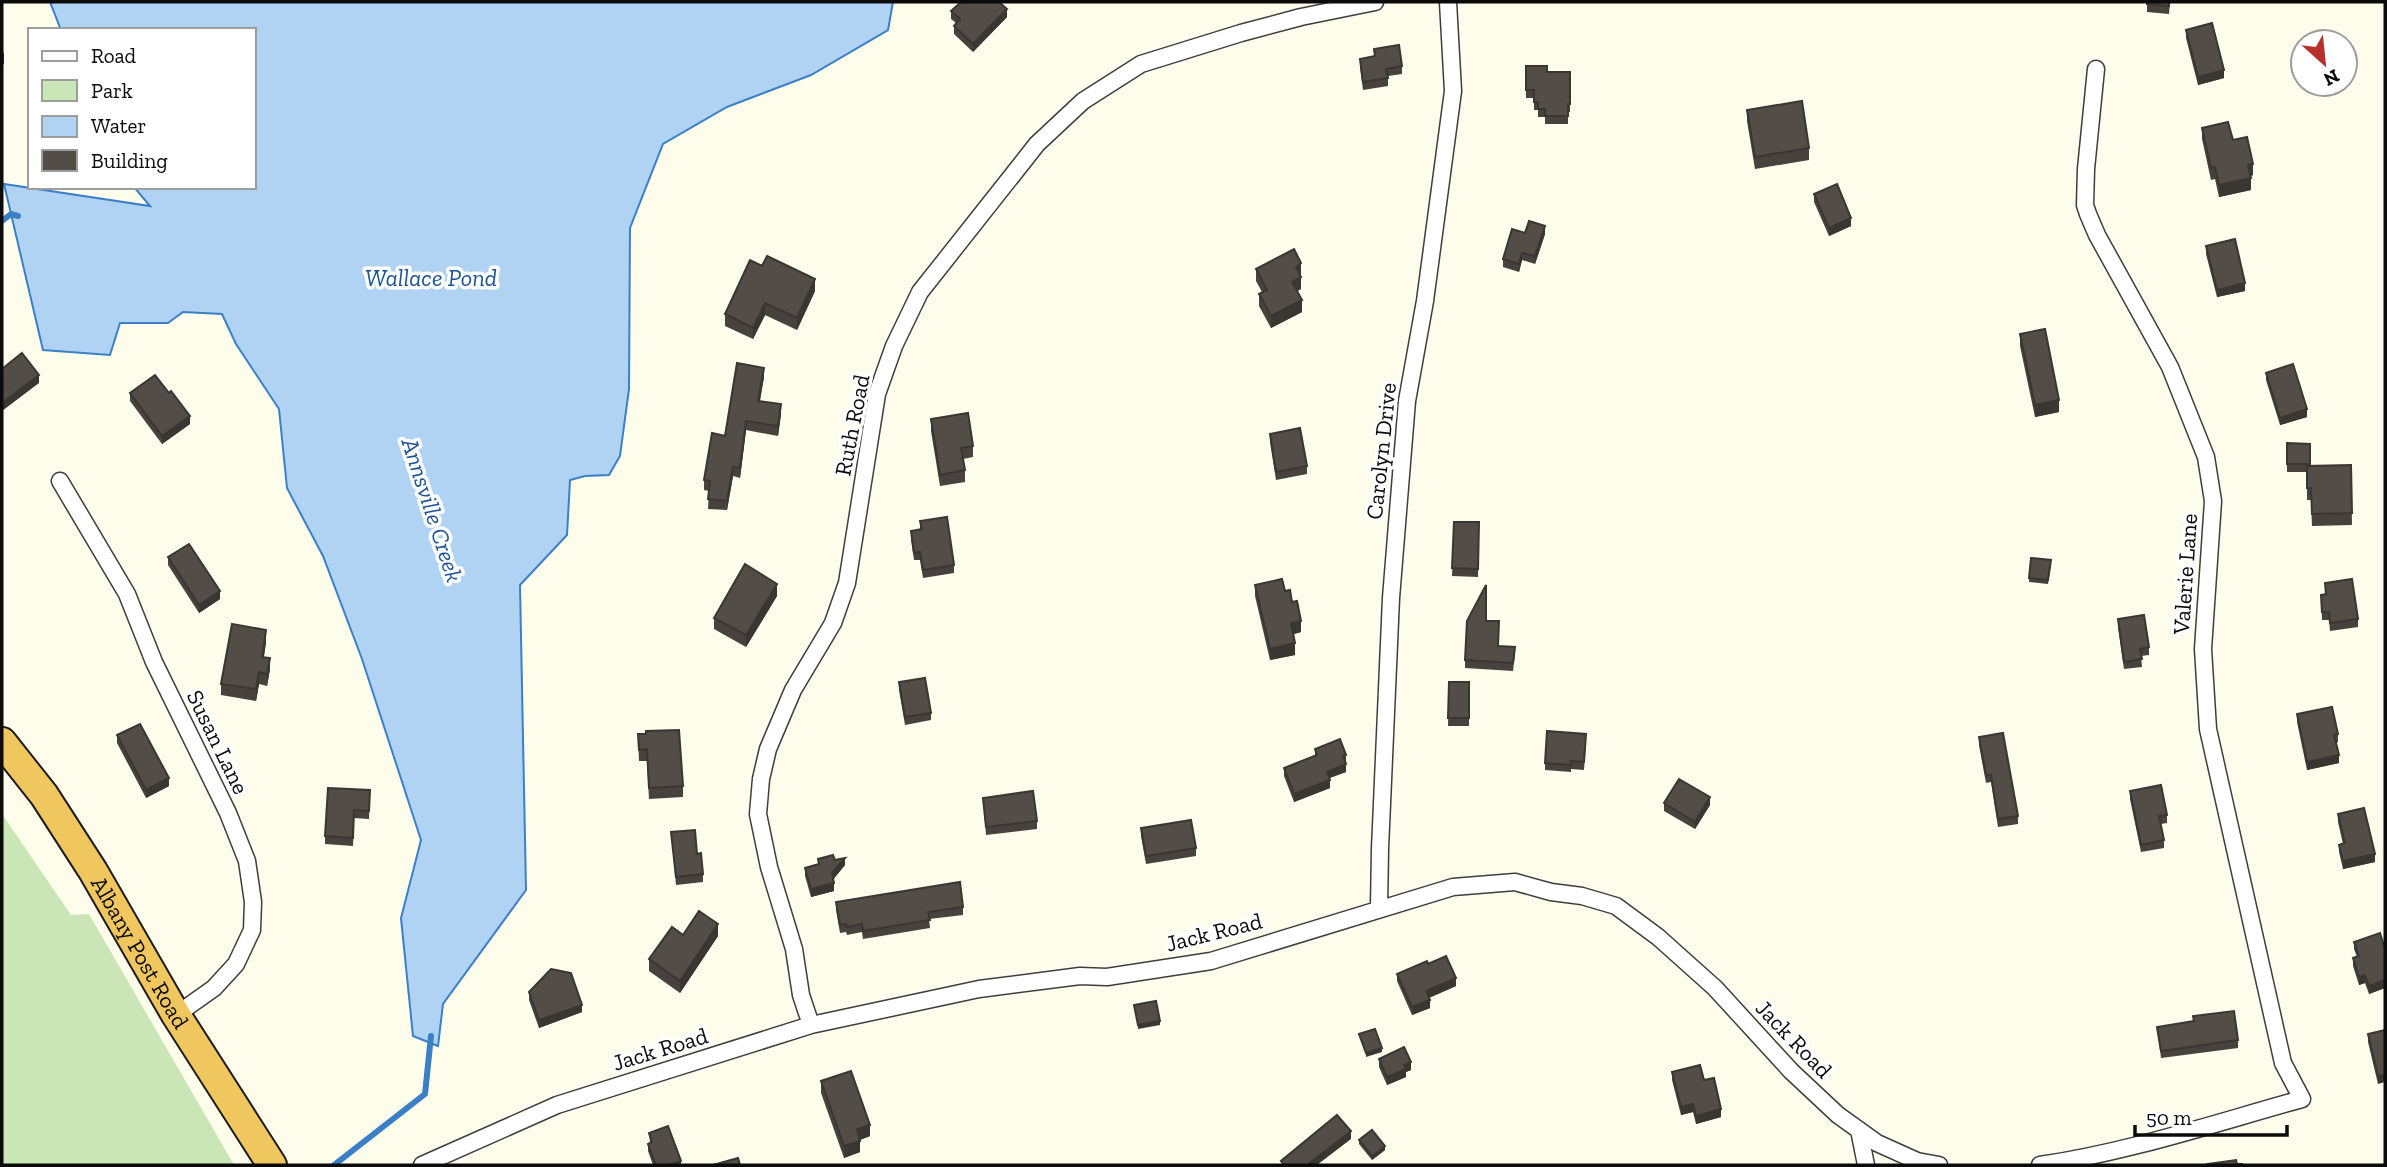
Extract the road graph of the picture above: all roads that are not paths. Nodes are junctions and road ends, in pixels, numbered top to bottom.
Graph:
1 (1375, 2) edge
2 (1448, 2) edge
3 (2096, 69) dead end
4 (60, 481) dead end
5 (2, 742) edge
6 (1379, 908) junction
7 (176, 1016) junction
8 (811, 1025) junction
9 (1858, 1130) junction
10 (272, 1165) edge
11 (422, 1165) edge
12 (1866, 1165) edge
13 (1939, 1165) edge
14 (2040, 1165) edge

1 - 8 street, Ruth Road
2 - 6 street, Carolyn Drive
3 - 14 street, Valerie Lane
4 - 7 street, Susan Lane
5 - 7 highway, Albany Post Road
6 - 8 street, Jack Road
6 - 9 street, Jack Road
7 - 10 highway, Albany Post Road
8 - 11 street, Jack Road
9 - 12 street
9 - 13 street, Jack Road

